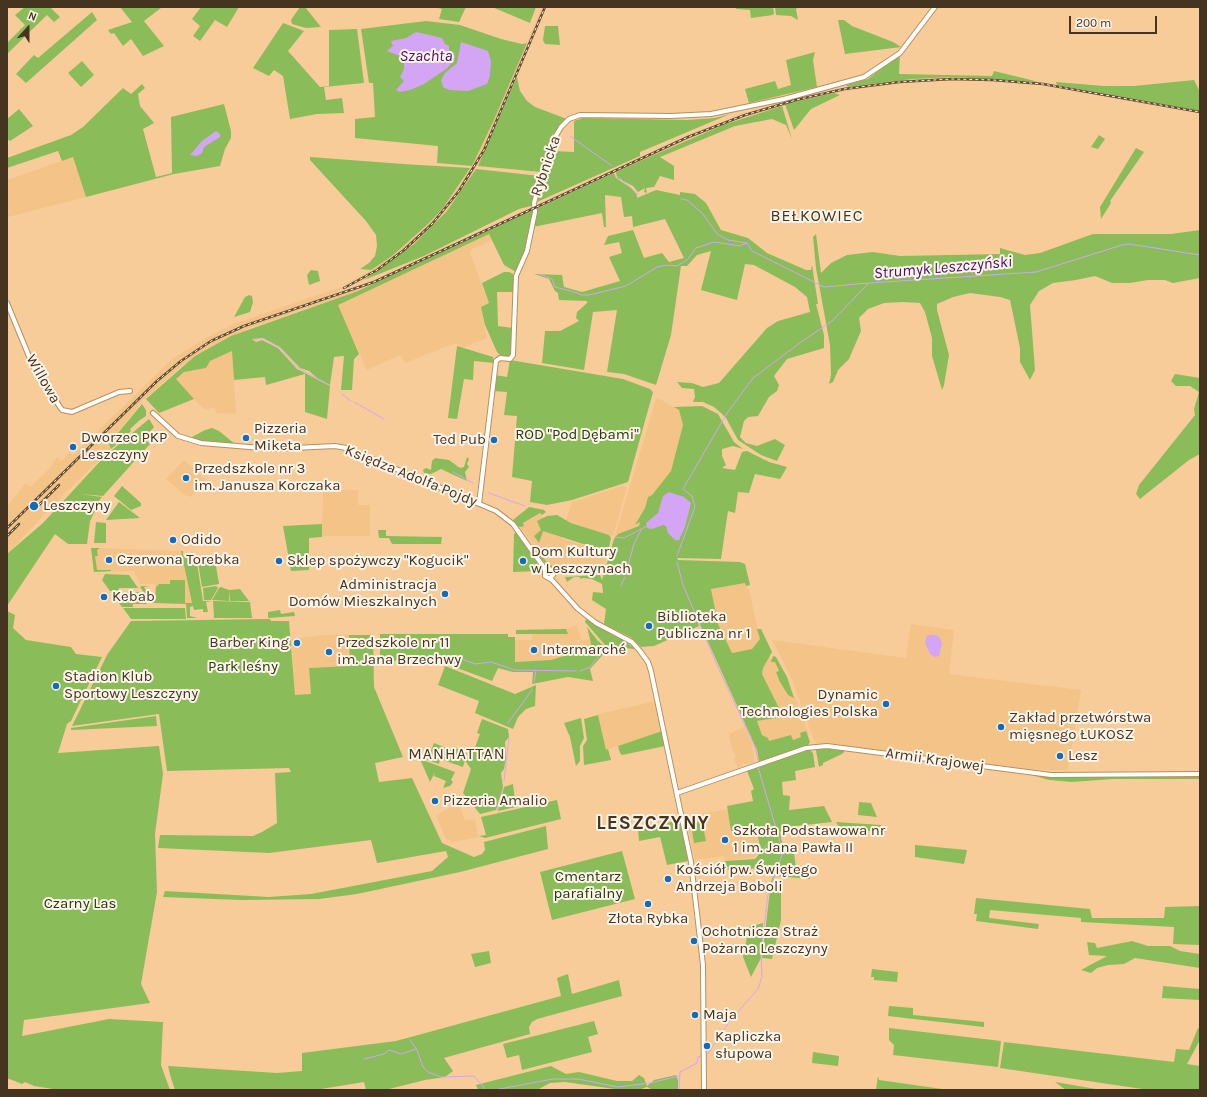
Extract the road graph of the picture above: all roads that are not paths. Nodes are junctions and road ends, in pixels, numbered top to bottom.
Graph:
1 (935, 7) edge
2 (7, 302) edge
3 (130, 391) dead end
4 (153, 413) dead end
5 (480, 504) junction
6 (547, 570) junction
7 (551, 577) junction
8 (1200, 774) edge
9 (677, 793) junction
10 (704, 1090) edge

1 - 5 street, Rybnicka
2 - 3 street, Willowa
4 - 5 street, Księdza Adolfa Pojdy
5 - 6 street, Księdza Adolfa Pojdy
6 - 7 street
6 - 7 street
7 - 9 street
8 - 9 street, Armii Krajowej
9 - 10 street

